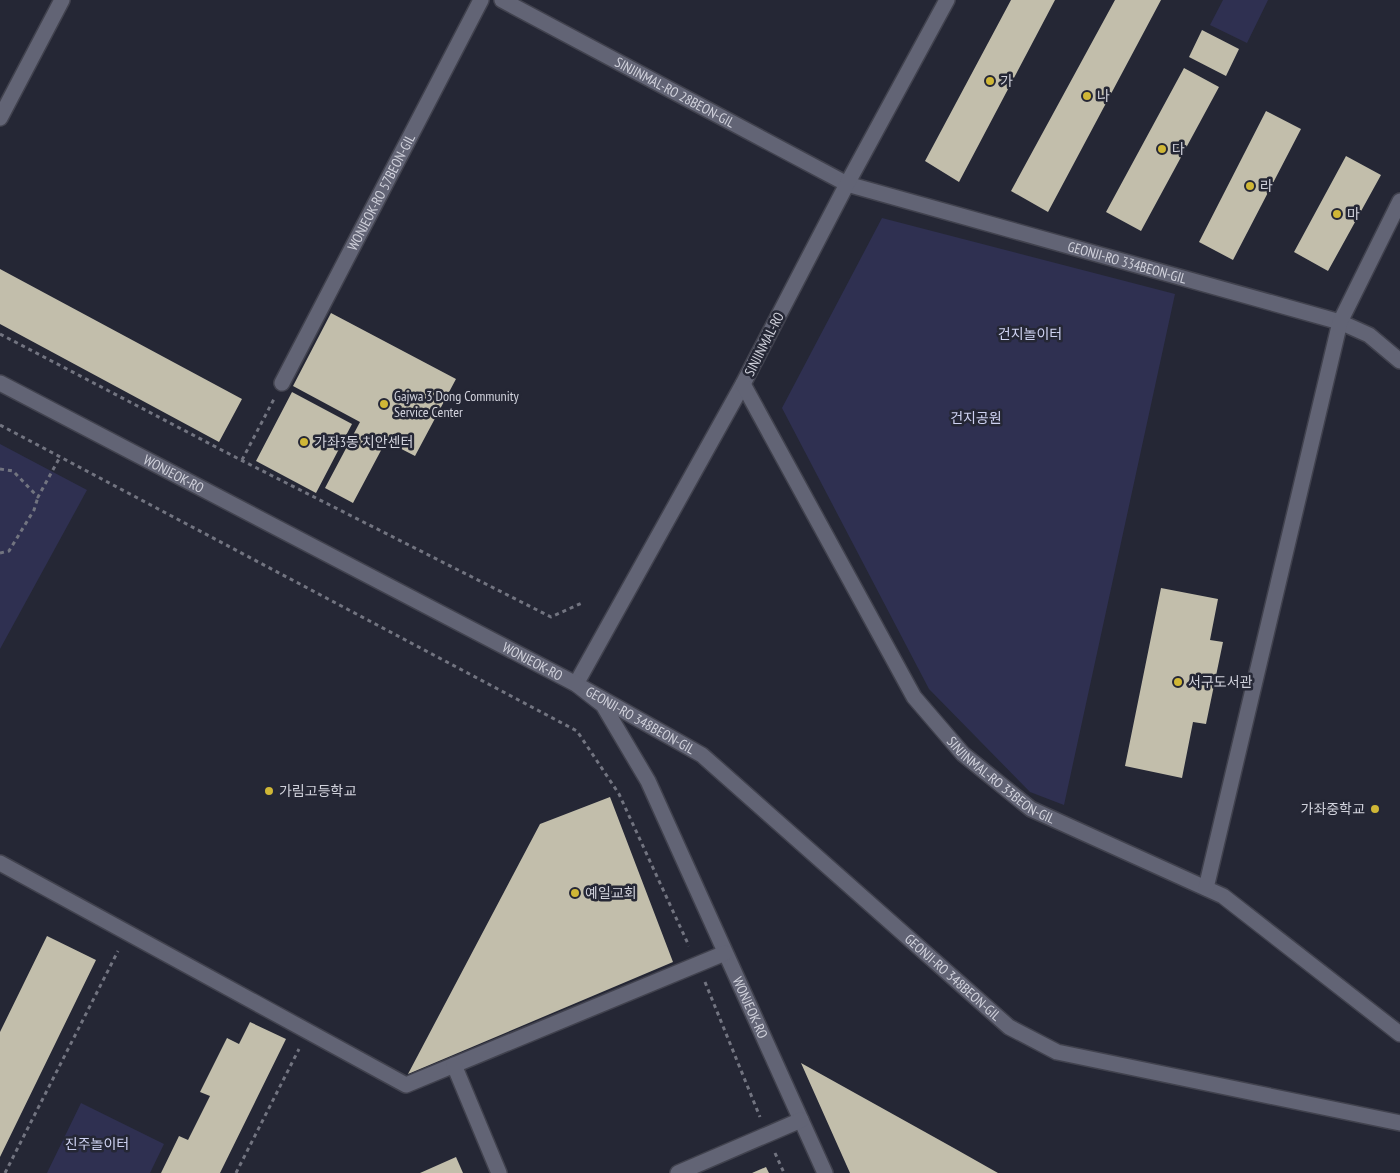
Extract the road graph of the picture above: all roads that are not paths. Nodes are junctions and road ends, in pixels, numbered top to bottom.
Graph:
1 (62, 0) edge
2 (481, 0) edge
3 (502, 0) edge
4 (947, 0) edge
5 (0, 118) edge
6 (847, 184) junction
7 (1400, 201) edge
8 (1340, 322) junction
9 (1400, 361) edge
10 (0, 383) edge
11 (282, 384) road end
12 (743, 384) junction
13 (576, 684) junction
14 (0, 863) edge
15 (1206, 888) junction
16 (725, 953) junction
17 (1400, 1034) edge
18 (454, 1065) junction
19 (801, 1120) junction
20 (1400, 1123) edge
21 (499, 1173) edge
22 (678, 1173) edge
23 (825, 1173) edge

1 - 5 street
2 - 11 street, WONJEOK-RO 57BEON-GIL
3 - 6 street, SINJINMAL-RO 28BEON-GIL
4 - 6 street, SINJINMAL-RO
6 - 8 street, GEONJI-RO 334BEON-GIL
6 - 12 street, SINJINMAL-RO
7 - 8 street
8 - 9 street, GEONJI-RO 334BEON-GIL
8 - 15 street
10 - 13 street, WONJEOK-RO
12 - 13 street, SINJINMAL-RO
12 - 15 street, SINJINMAL-RO 33BEON-GIL
13 - 16 street, WONJEOK-RO
13 - 20 street, GEONJI-RO 348BEON-GIL
14 - 18 street
15 - 17 street, SINJINMAL-RO 33BEON-GIL
16 - 18 street
16 - 19 street, WONJEOK-RO
18 - 21 street
19 - 22 street
19 - 23 street, WONJEOK-RO

